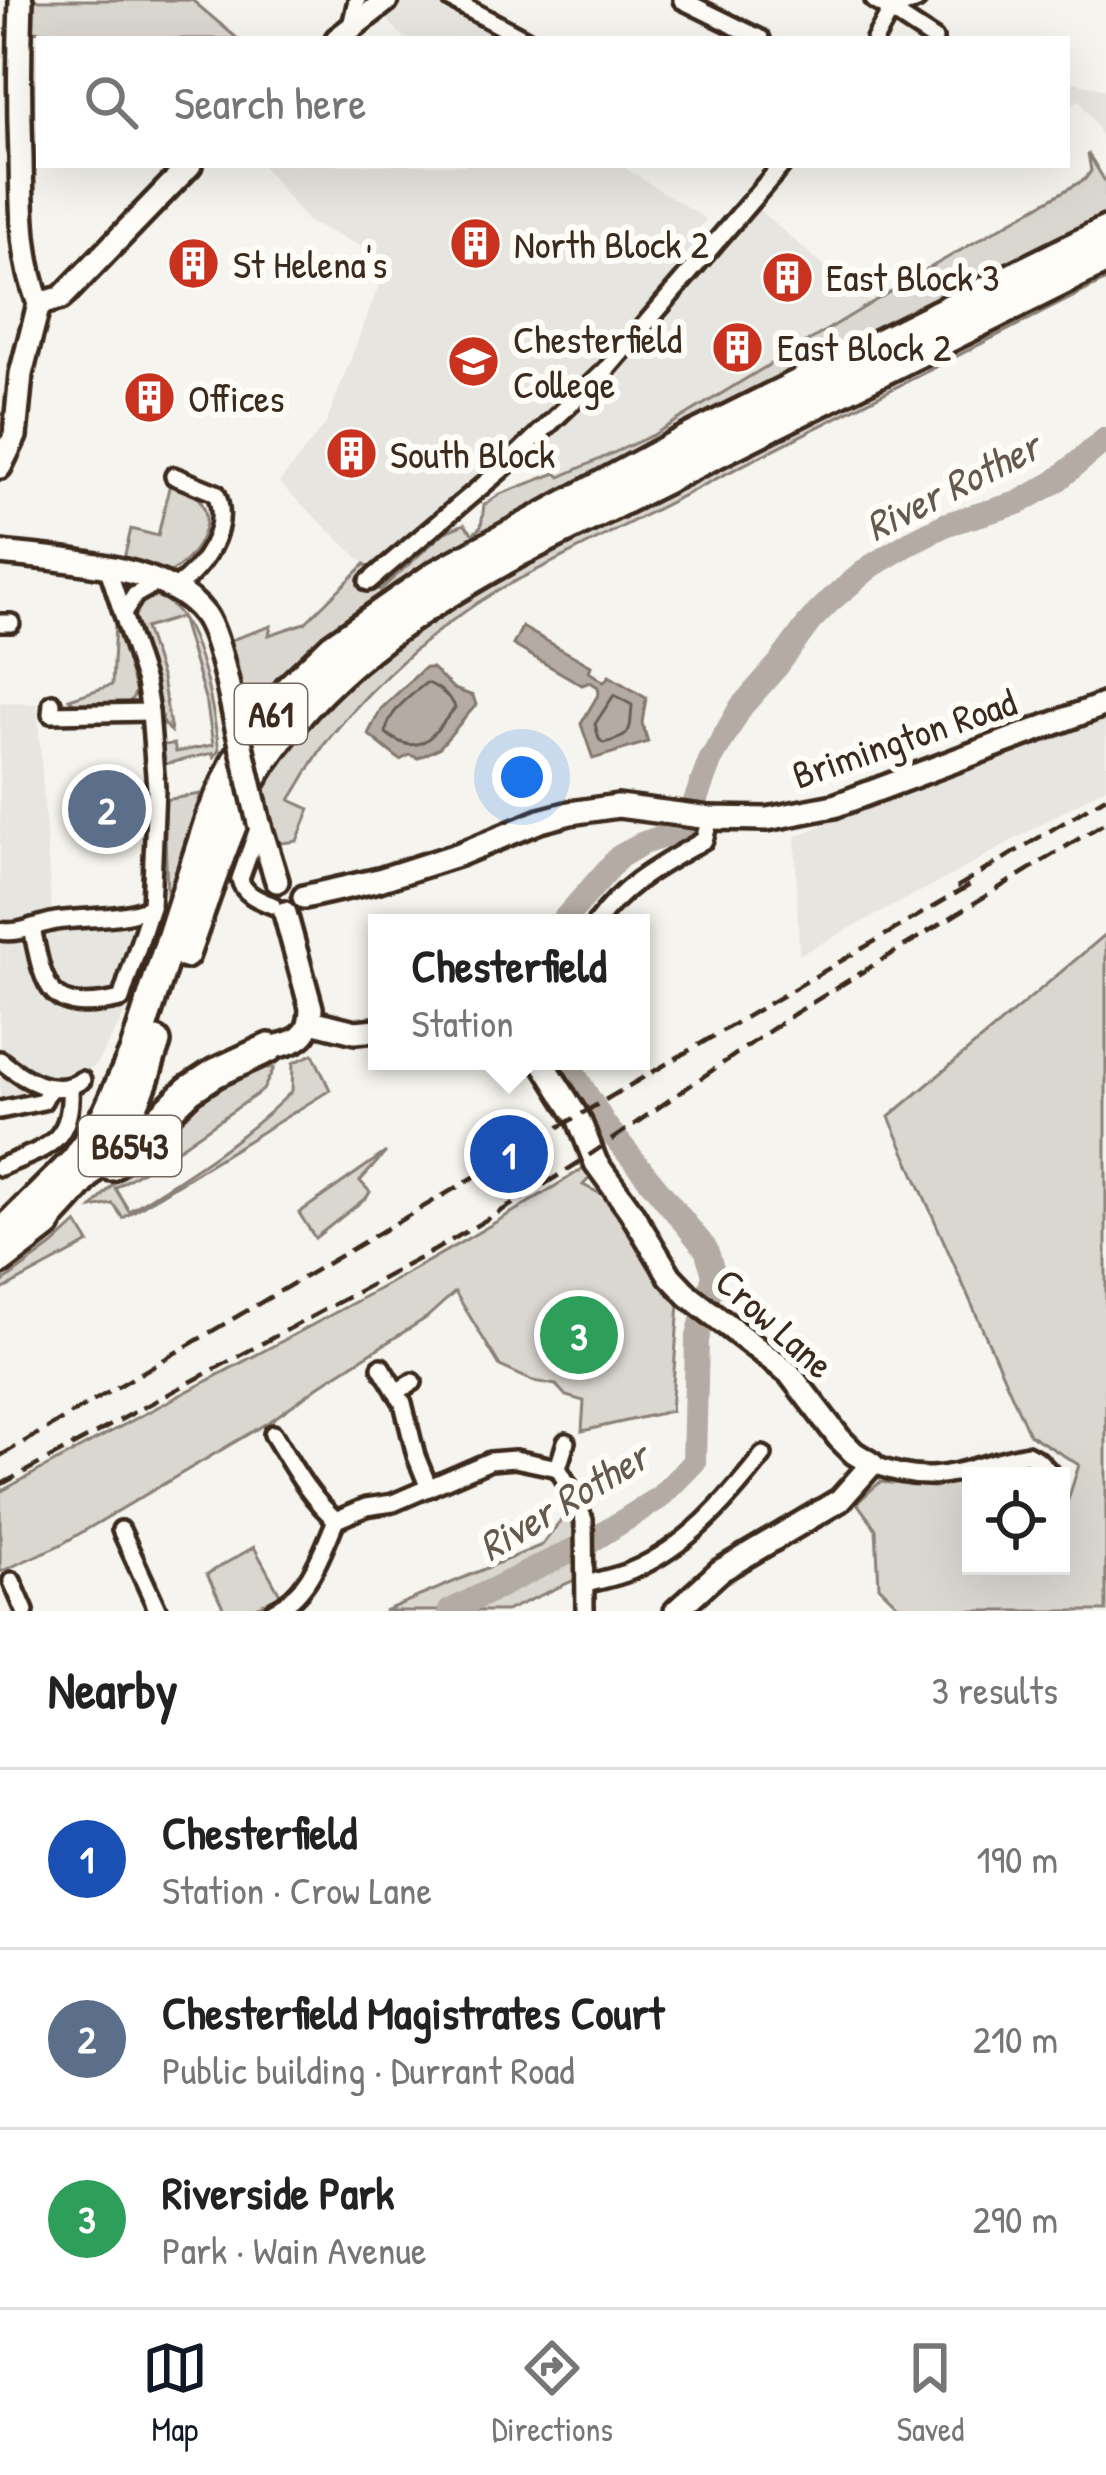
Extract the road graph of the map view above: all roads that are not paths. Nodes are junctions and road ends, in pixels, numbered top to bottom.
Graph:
1 (21, 0) edge
2 (357, 0) edge
3 (387, 0) edge
4 (452, 0) edge
5 (682, 0) edge
6 (874, 0) edge
7 (916, 0) edge
8 (891, 10) junction
9 (343, 34) edge
10 (519, 36) edge
11 (755, 36) edge
12 (876, 36) edge
13 (930, 36) edge
14 (187, 168) edge
15 (773, 168) edge
16 (1106, 231) edge
17 (1106, 260) edge
18 (39, 304) junction
19 (21, 374) junction
20 (0, 405) edge
21 (0, 467) edge
22 (174, 476) dead end
23 (1, 552) edge
24 (108, 568) junction
25 (368, 582) dead end
26 (167, 585) junction
27 (123, 614) junction
28 (52, 703) dead end
29 (1106, 704) edge
30 (150, 712) junction
31 (710, 818) junction
32 (260, 824) junction
33 (277, 881) junction
34 (304, 896) junction
35 (151, 907) junction
36 (279, 909) junction
37 (603, 914) edge
38 (32, 927) junction
39 (5, 932) edge
40 (311, 1014) junction
41 (368, 1031) edge
42 (268, 1048) joint
43 (0, 1060) edge
44 (548, 1070) edge
45 (50, 1088) junction
46 (0, 1110) edge
47 (0, 1167) edge
48 (34, 1233) junction
49 (0, 1235) edge
50 (0, 1260) edge
51 (381, 1367) dead end
52 (412, 1382) dead end
53 (396, 1392) junction
54 (273, 1434) dead end
55 (566, 1442) dead end
56 (764, 1455) dead end
57 (872, 1464) junction
58 (978, 1467) edge
59 (1045, 1467) edge
60 (558, 1468) junction
61 (962, 1471) edge
62 (429, 1487) junction
63 (335, 1520) junction
64 (121, 1530) dead end
65 (12, 1581) dead end
66 (586, 1584) junction
67 (25, 1611) edge
68 (158, 1611) edge
69 (273, 1611) edge
70 (585, 1611) edge
71 (676, 1611) edge

1 - 18 main road
2 - 9 street
3 - 9 main road
4 - 10 street
5 - 11 street
6 - 8 street
7 - 8 street
8 - 12 street
8 - 13 street
14 - 18 main road
15 - 25 street
16 - 49 highway, A61
17 - 48 highway, A61
18 - 19 main road
19 - 20 main road
19 - 21 main road
22 - 26 street
23 - 24 main road
24 - 26 main road
24 - 27 street
26 - 27 street
26 - 32 main road, bridge
27 - 30 street
28 - 30 street
29 - 31 main road, Brimington Road
30 - 35 street
31 - 34 main road, Brimington Road
31 - 37 street
32 - 33 main road
32 - 36 street
33 - 34 main road
33 - 36 main road
34 - 36 main road
35 - 38 street
35 - 38 street
36 - 40 main road
38 - 39 street
40 - 41 main road
40 - 42 main road, B6543
42 - 48 highway, B6543
43 - 45 street
44 - 57 main road, Crow Lane
45 - 46 street
45 - 47 street
48 - 50 highway, A61
51 - 53 street
52 - 53 street
53 - 62 street
54 - 63 street
55 - 60 street
56 - 66 street
57 - 61 street
57 - 71 main road
58 - 59 street
60 - 62 street
60 - 66 street
62 - 63 street
63 - 69 street
64 - 68 street
65 - 67 street
66 - 70 street

